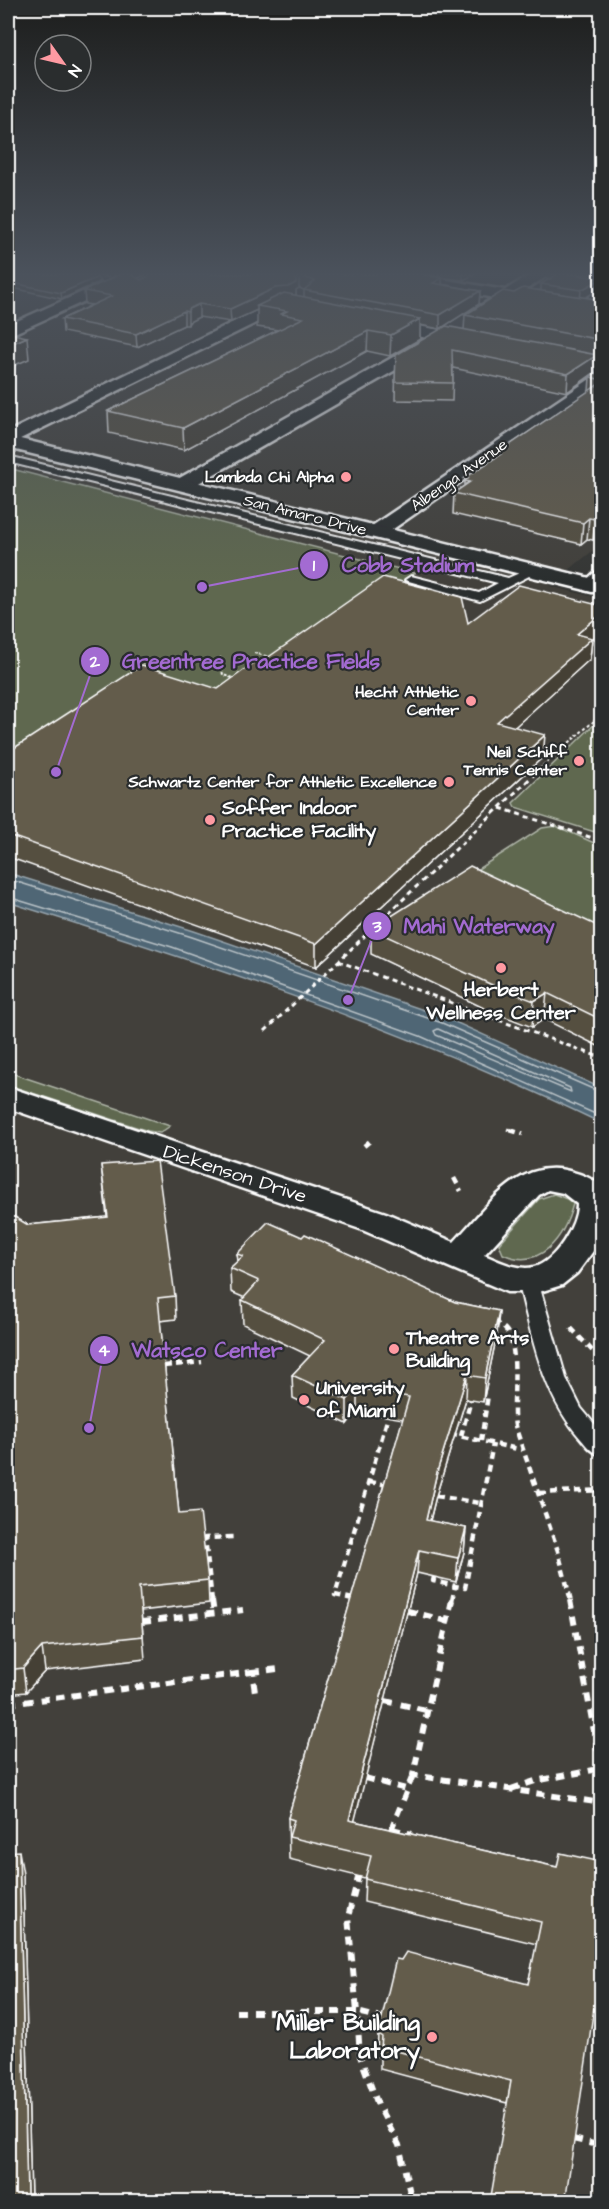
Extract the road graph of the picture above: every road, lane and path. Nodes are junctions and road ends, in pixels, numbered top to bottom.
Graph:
1 (131, 377) edge
2 (370, 377) edge
3 (586, 377) edge
4 (11, 435) edge
5 (8, 459) edge
6 (192, 479) junction
7 (384, 527) junction
8 (357, 546) junction
9 (532, 571) junction
10 (411, 580) dead end
11 (599, 580) edge
12 (508, 582) junction
13 (254, 653) dead end
14 (220, 657) dead end
15 (281, 660) edge
16 (244, 682) edge
17 (602, 714) edge
18 (499, 808) junction
19 (602, 841) edge
20 (338, 962) junction
21 (265, 1031) dead end
22 (602, 1058) edge
23 (8, 1097) edge
24 (507, 1130) dead end
25 (523, 1134) dead end
26 (371, 1140) dead end
27 (364, 1146) dead end
28 (454, 1178) dead end
29 (461, 1191) dead end
30 (461, 1257) junction
31 (528, 1281) junction
32 (485, 1317) edge
33 (571, 1328) dead end
34 (602, 1361) edge
35 (202, 1362) dead end
36 (164, 1366) edge
37 (488, 1395) edge
38 (471, 1400) dead end
39 (388, 1417) dead end
40 (444, 1433) edge
41 (461, 1436) junction
42 (481, 1441) junction
43 (493, 1444) junction
44 (602, 1448) edge
45 (523, 1450) junction
46 (369, 1482) junction
47 (389, 1485) edge
48 (599, 1490) edge
49 (540, 1493) junction
50 (436, 1496) edge
51 (480, 1503) junction
52 (602, 1503) edge
53 (233, 1537) dead end
54 (462, 1548) edge
55 (472, 1550) junction
56 (434, 1577) dead end
57 (455, 1586) junction
58 (357, 1599) edge
59 (243, 1610) dead end
60 (408, 1611) edge
61 (214, 1614) junction
62 (447, 1621) junction
63 (142, 1622) edge
64 (278, 1670) dead end
65 (252, 1672) junction
66 (255, 1692) dead end
67 (385, 1701) edge
68 (8, 1704) edge
69 (426, 1710) junction
70 (600, 1772) edge
71 (412, 1775) junction
72 (365, 1778) edge
73 (406, 1789) junction
74 (511, 1790) junction
75 (602, 1803) edge
76 (392, 1829) junction
77 (415, 1835) edge
78 (385, 1836) edge
79 (359, 1874) edge
80 (236, 2012) dead end
81 (357, 2012) junction
82 (386, 2019) edge
83 (573, 2139) edge
84 (602, 2146) edge
85 (412, 2202) edge

1 - 4 street
2 - 6 street
3 - 7 street, Albenga Avenue
4 - 6 street, San Amaro Drive
5 - 8 lane
6 - 7 street, San Amaro Drive
7 - 8 lane
7 - 9 street, San Amaro Drive
7 - 11 street, San Amaro Drive
8 - 12 lane
9 - 11 street, San Amaro Drive
9 - 12 lane
10 - 12 lane
13 - 15 path
14 - 16 path
17 - 18 path
18 - 19 path
18 - 20 path
20 - 21 path
20 - 22 path
23 - 30 street, Dickenson Drive
24 - 25 path
26 - 27 path
28 - 29 path
30 - 31 street, Dickenson Drive
30 - 31 street
31 - 44 lane
32 - 45 path
33 - 34 path
35 - 36 path
37 - 42 path
38 - 41 path
39 - 46 path
40 - 41 path
41 - 42 path
42 - 43 path
43 - 45 path
43 - 51 path
45 - 49 path
46 - 47 path
46 - 58 path
48 - 49 path
48 - 52 path
49 - 70 path
50 - 51 path
51 - 55 path
53 - 61 path
54 - 55 path
55 - 57 path
56 - 57 path
57 - 62 path
59 - 61 path
60 - 62 path
61 - 63 path
62 - 69 path
64 - 65 path
65 - 66 path
65 - 68 path
67 - 69 path
69 - 71 path
70 - 74 path
71 - 73 path
71 - 74 path
72 - 73 path
73 - 76 path
74 - 75 path
76 - 77 path
76 - 78 path
79 - 81 path
80 - 81 path
81 - 82 path
81 - 85 path
83 - 84 path

